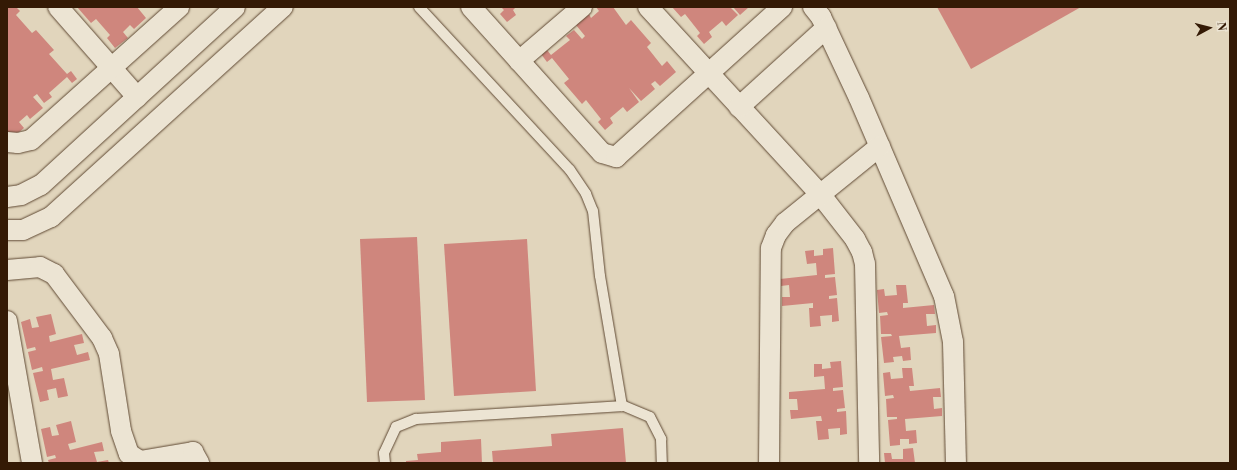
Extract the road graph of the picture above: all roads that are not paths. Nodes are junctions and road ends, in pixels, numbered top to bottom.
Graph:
1 (58, 7) edge
2 (179, 7) edge
3 (235, 7) edge
4 (282, 7) edge
5 (419, 7) edge
6 (471, 7) edge
7 (582, 7) edge
8 (648, 7) edge
9 (782, 7) edge
10 (813, 7) edge
11 (826, 28) junction
12 (519, 61) junction
13 (112, 69) junction
14 (708, 74) junction
15 (137, 97) junction
16 (739, 107) junction
17 (7, 142) edge
18 (880, 146) junction
19 (820, 194) junction
20 (7, 197) edge
21 (7, 230) edge
22 (7, 270) edge
23 (7, 321) edge
24 (622, 406) junction
25 (32, 463) edge
26 (198, 463) edge
27 (385, 463) edge
28 (662, 463) edge
29 (769, 463) edge
30 (869, 463) edge
31 (956, 463) edge

1 - 13 street
2 - 13 street
3 - 15 street
4 - 21 street
5 - 24 lane
6 - 12 street
7 - 12 street
8 - 14 street
9 - 14 street
10 - 11 street
11 - 16 street
11 - 18 street
12 - 14 street
13 - 15 street
13 - 17 street
14 - 16 street
15 - 20 street
16 - 19 street
18 - 19 street
18 - 31 street
19 - 29 street
19 - 30 street
22 - 26 street
23 - 25 street
24 - 27 lane
24 - 28 lane

